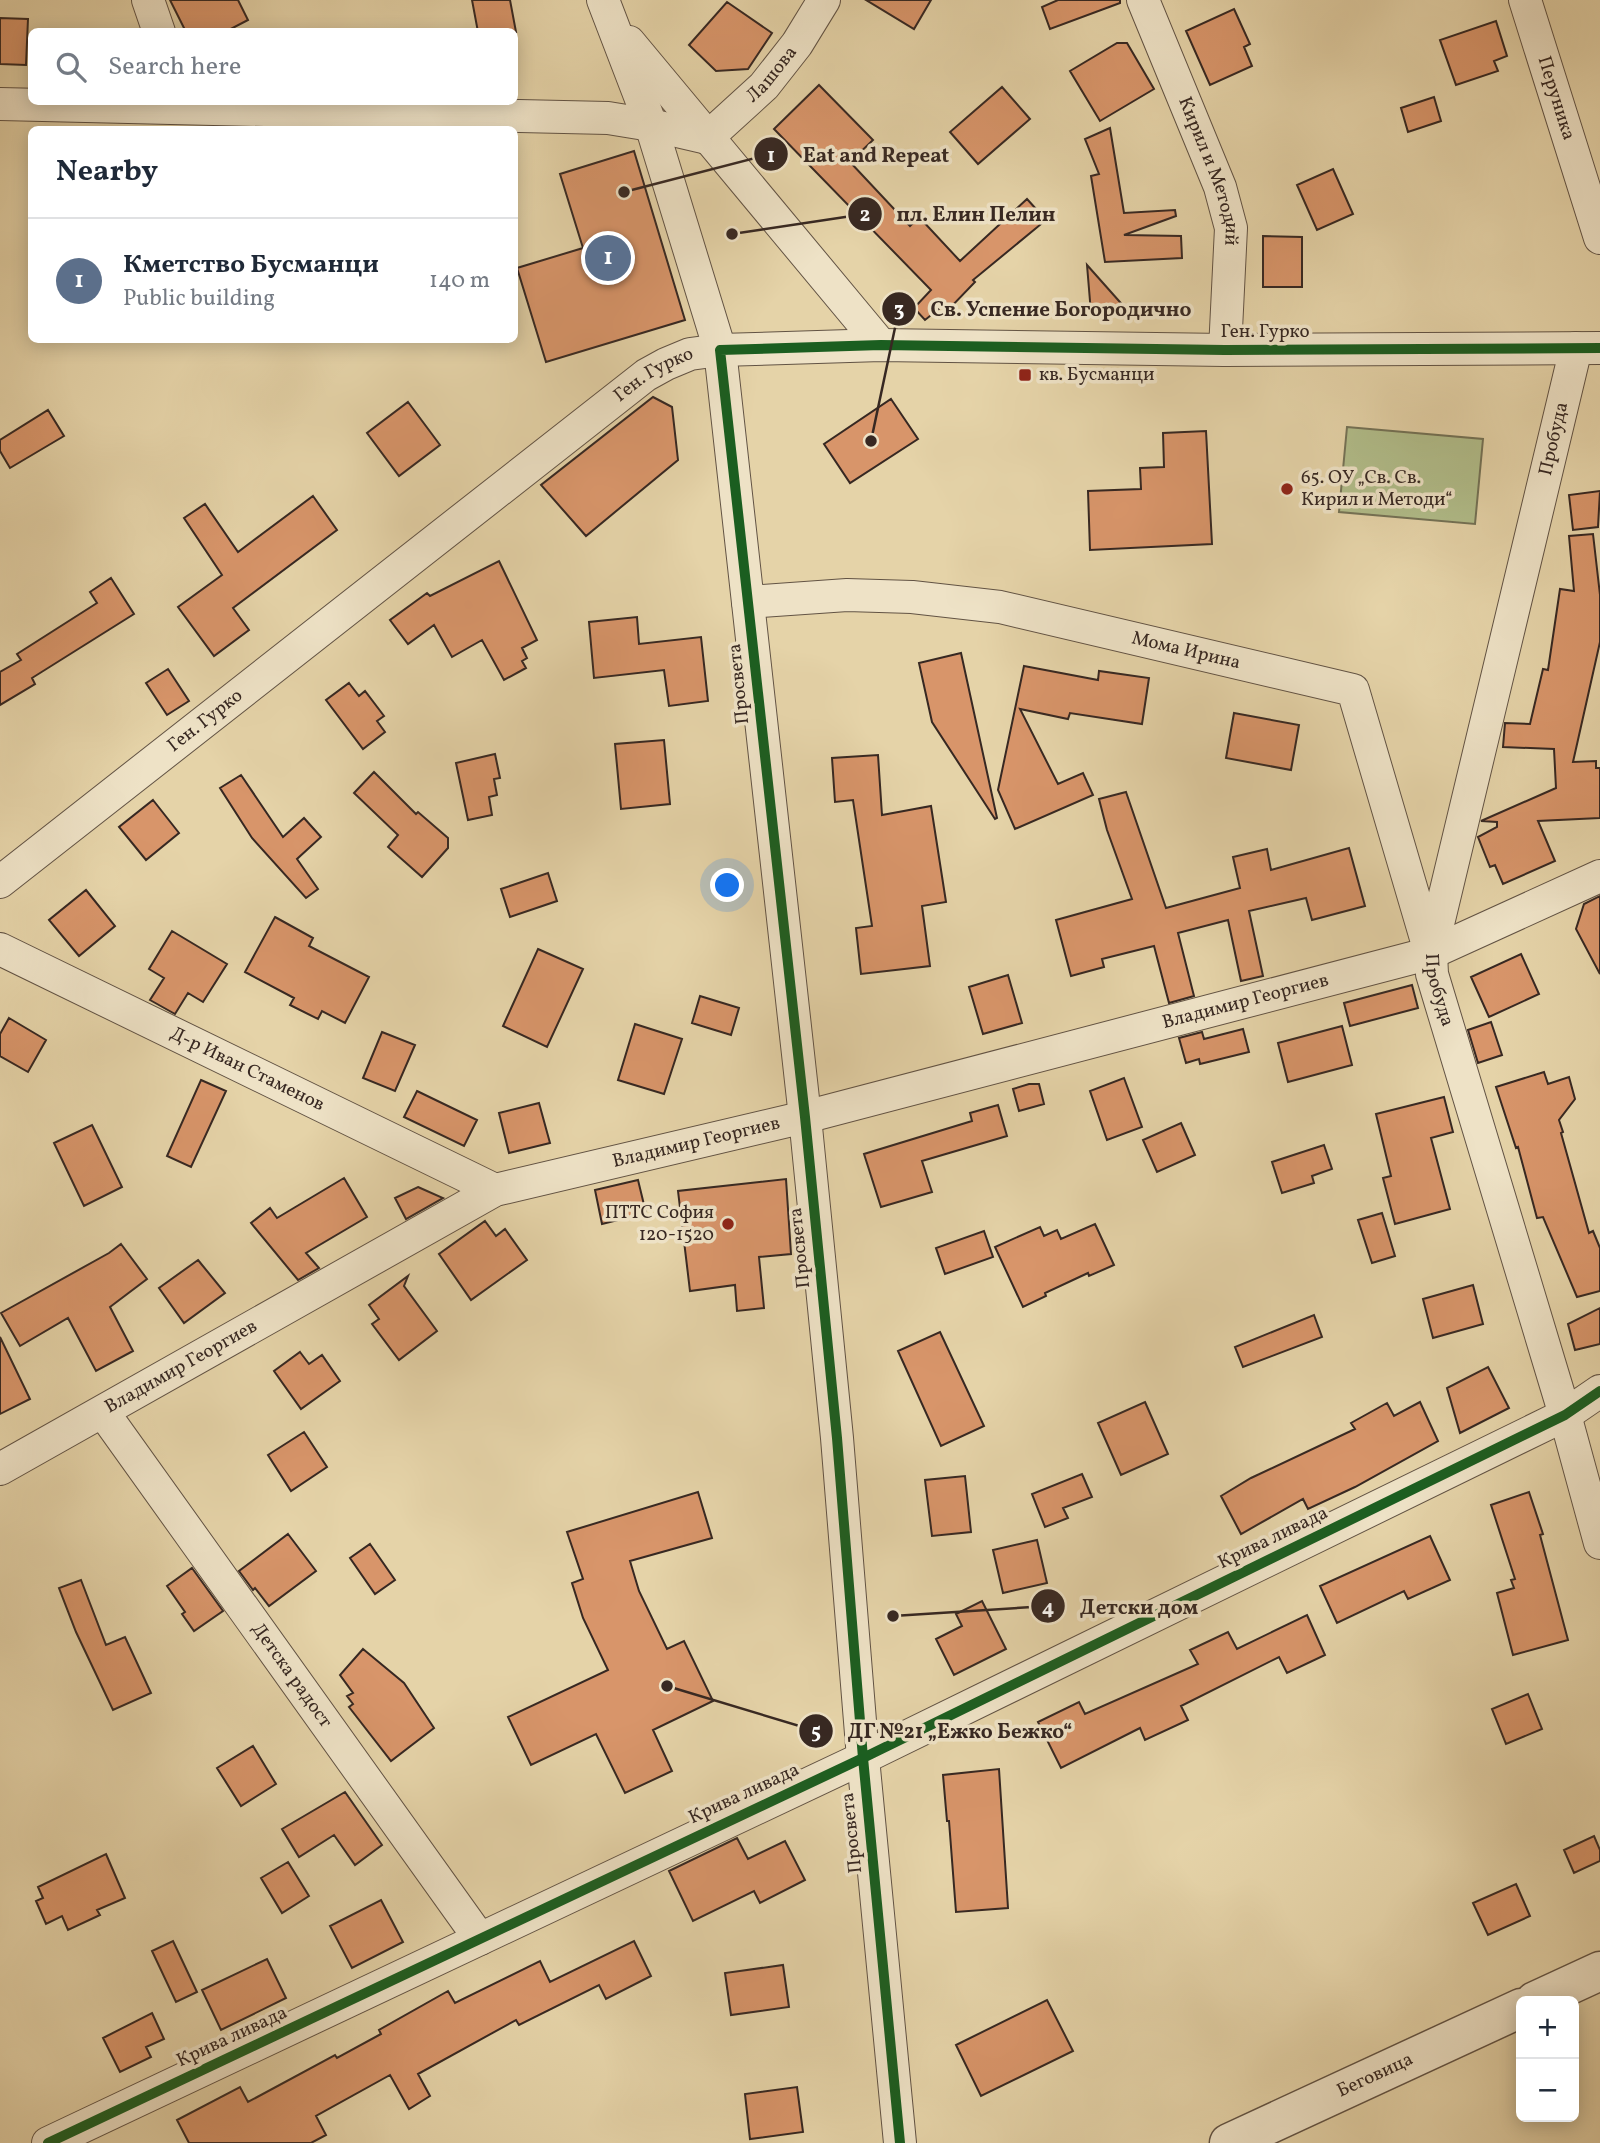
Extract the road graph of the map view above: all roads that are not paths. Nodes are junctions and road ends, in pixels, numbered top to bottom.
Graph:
1 (148, 0) edge
2 (824, 0) edge
3 (1143, 0) edge
4 (1525, 0) edge
5 (607, 10) edge
6 (158, 28) edge
7 (0, 104) edge
8 (28, 104) edge
9 (185, 105) edge
10 (651, 125) junction
11 (708, 138) junction
12 (1600, 238) edge
13 (881, 345) junction
14 (1588, 348) edge
15 (1225, 349) junction
16 (720, 351) junction
17 (748, 602) junction
18 (1600, 876) edge
19 (0, 882) edge
20 (0, 949) edge
21 (1431, 953) junction
22 (805, 1117) junction
23 (495, 1190) junction
24 (1600, 1391) edge
25 (103, 1412) junction
26 (1565, 1415) junction
27 (0, 1469) edge
28 (1600, 1543) edge
29 (863, 1758) junction
30 (480, 1939) junction
31 (1600, 1971) edge
32 (1546, 1996) edge
33 (1516, 2010) edge
34 (48, 2143) edge
35 (900, 2143) edge
36 (1229, 2143) edge

1 - 6 street
2 - 11 street, Лашова
3 - 15 street, Кирил и Методий
4 - 12 street, Перуника
5 - 10 street, Просвета
5 - 11 street
7 - 8 street
9 - 10 street
10 - 11 street
10 - 16 street, Просвета
11 - 13 street
13 - 15 street, Ген. Гурко
13 - 16 street, Ген. Гурко
14 - 15 street, Ген. Гурко
14 - 21 street, Пробуда
16 - 17 street, Просвета
16 - 19 street, Ген. Гурко
17 - 21 street, Мома Ирина
17 - 22 street, Просвета
18 - 21 street, Владимир Георгиев
20 - 23 street, Д-р Иван Стаменов
21 - 22 street, Владимир Георгиев
21 - 26 street, Пробуда
22 - 23 street, Владимир Георгиев
22 - 29 street, Просвета
23 - 25 street, Владимир Георгиев
24 - 26 street, Крива ливада
25 - 27 street, Владимир Георгиев
25 - 30 street, Детска радост
26 - 28 street, Пробуда
26 - 29 street, Крива ливада
29 - 30 street, Крива ливада
29 - 35 street, Просвета
30 - 34 street, Крива ливада
31 - 32 street
33 - 36 street, Беговица

